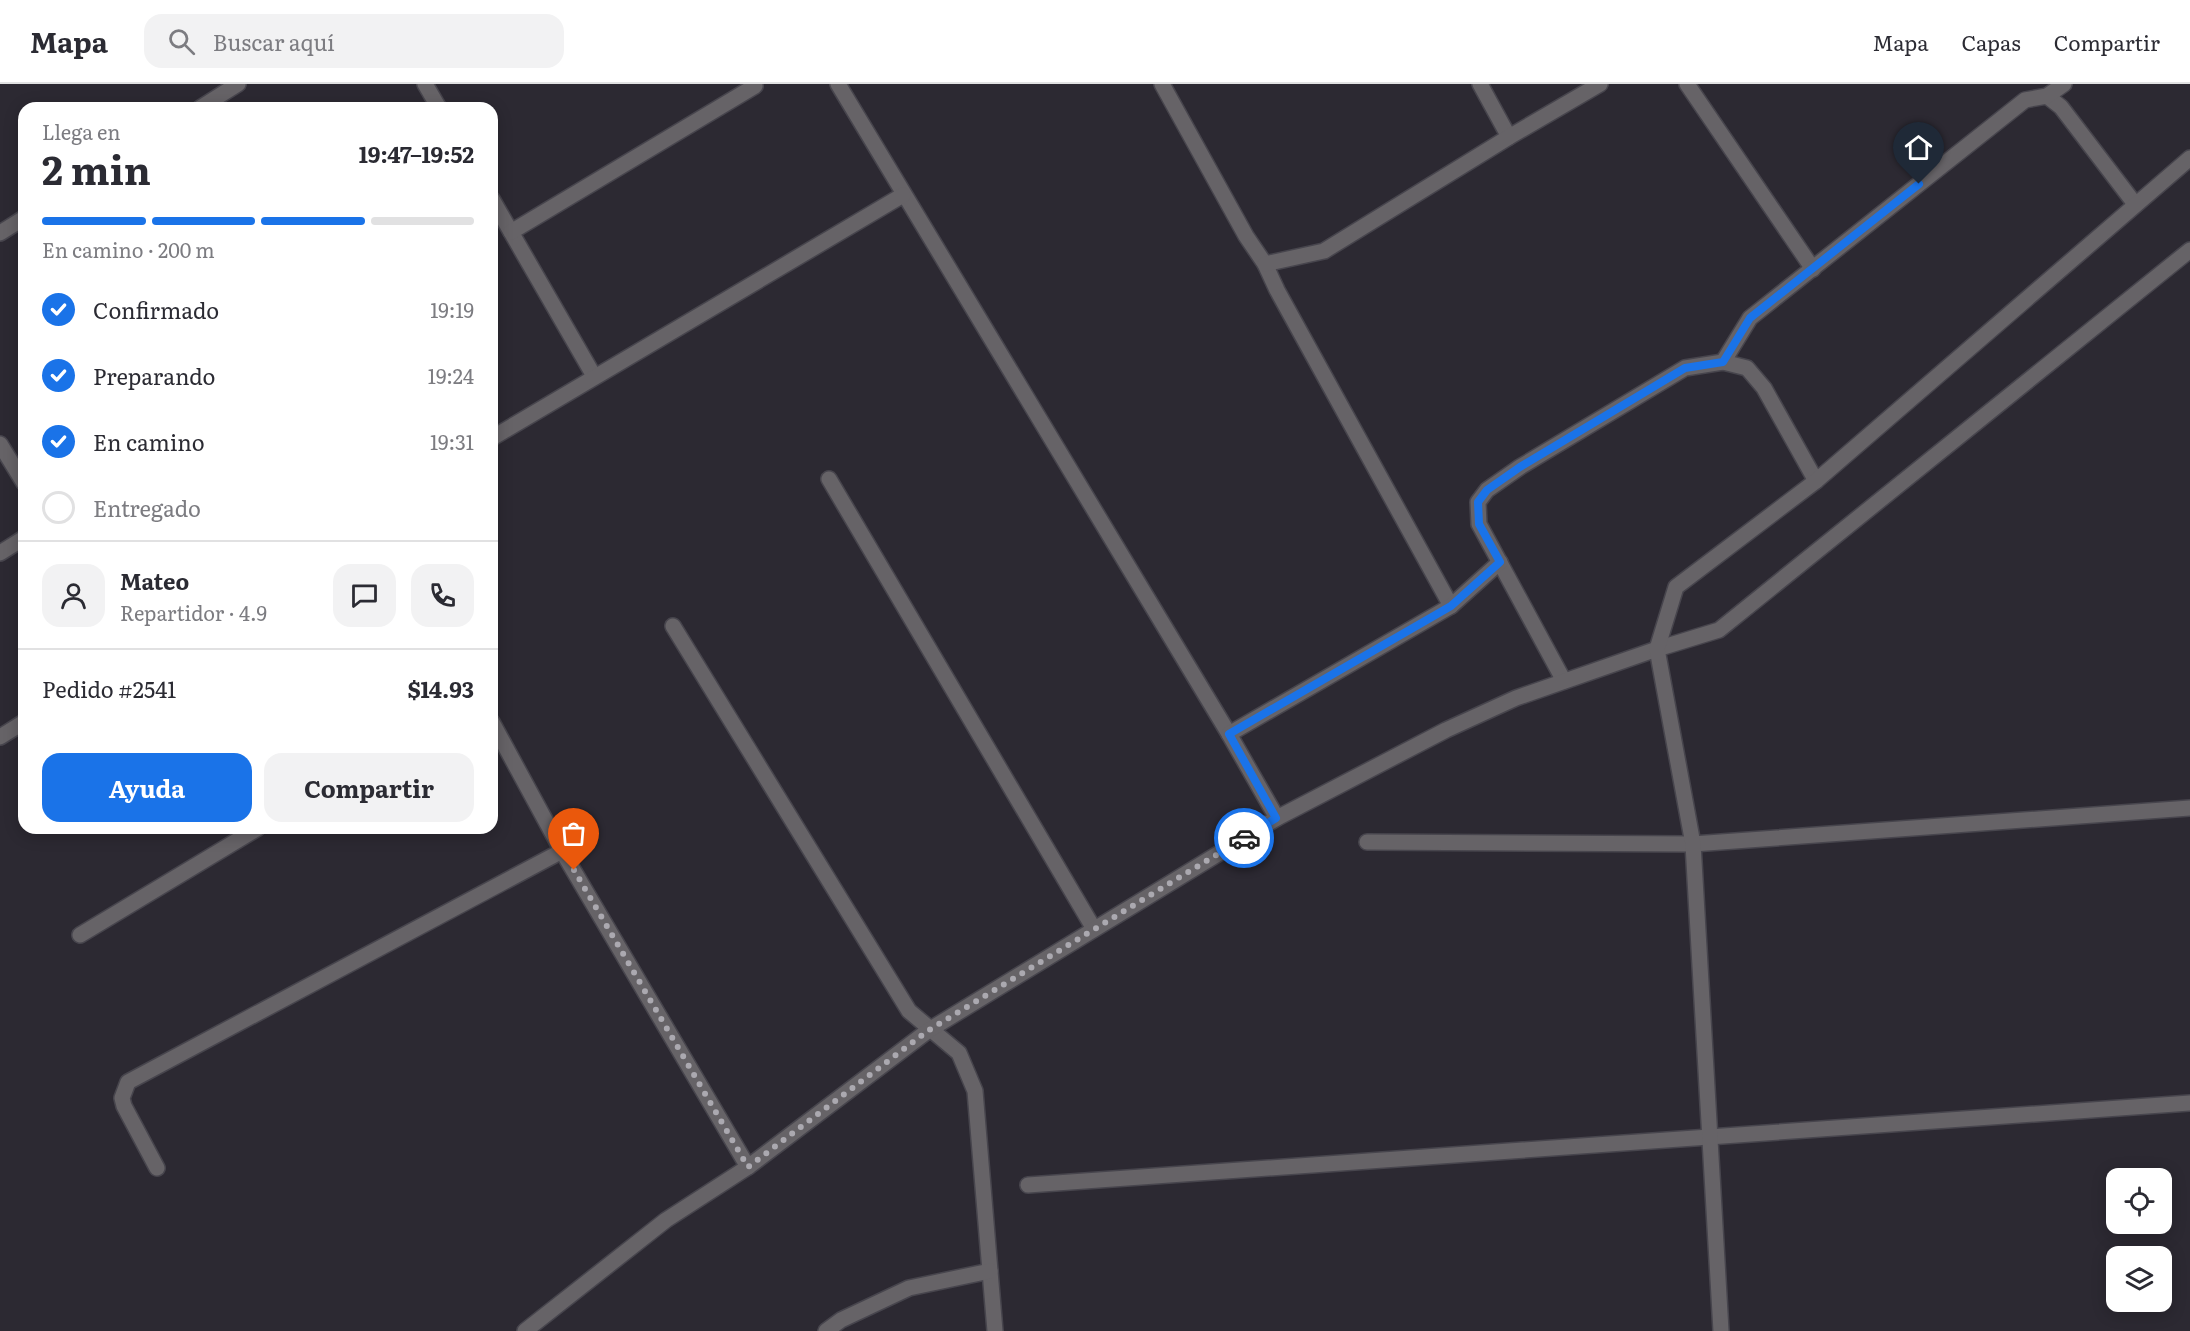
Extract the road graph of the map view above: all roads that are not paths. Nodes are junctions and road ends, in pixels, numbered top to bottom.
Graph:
1 (238, 84) edge
2 (425, 84) edge
3 (838, 84) edge
4 (1161, 84) edge
5 (1480, 84) edge
6 (1600, 84) edge
7 (1687, 84) edge
8 (2064, 84) edge
9 (755, 86) dead end
10 (2047, 96) junction
11 (210, 102) edge
12 (436, 102) edge
13 (1509, 137) junction
14 (2190, 158) edge
15 (903, 195) junction
16 (2135, 204) junction
17 (498, 209) edge
18 (18, 222) edge
19 (0, 232) edge
20 (511, 232) junction
21 (2190, 250) edge
22 (1265, 264) junction
23 (1813, 269) junction
24 (1723, 362) junction
25 (594, 376) junction
26 (498, 434) edge
27 (0, 444) edge
28 (18, 473) edge
29 (829, 479) dead end
30 (1816, 481) junction
31 (18, 542) edge
32 (0, 553) edge
33 (1500, 562) junction
34 (1451, 606) junction
35 (673, 626) dead end
36 (1657, 649) junction
37 (1564, 681) junction
38 (18, 726) edge
39 (498, 733) edge
40 (1229, 734) junction
41 (0, 737) edge
42 (2190, 808) edge
43 (1276, 818) junction
44 (248, 834) edge
45 (1368, 842) dead end
46 (1693, 844) junction
47 (562, 851) junction
48 (1094, 929) junction
49 (80, 935) dead end
50 (929, 1030) junction
51 (2190, 1103) edge
52 (1712, 1136) junction
53 (748, 1167) junction
54 (157, 1168) dead end
55 (1028, 1185) dead end
56 (990, 1271) junction
57 (525, 1331) edge
58 (826, 1331) edge
59 (995, 1331) edge
60 (1721, 1331) edge

1 - 11 street
2 - 12 street
3 - 15 street
4 - 22 street
5 - 13 street
6 - 13 street
7 - 23 street
8 - 10 street
9 - 20 street
10 - 16 street
10 - 23 street
13 - 22 street
14 - 16 street
15 - 25 street
15 - 40 street
16 - 30 street
17 - 20 street
18 - 19 street
20 - 25 street
21 - 36 street
22 - 34 street
23 - 24 street
24 - 30 street
24 - 33 street
25 - 26 street
27 - 28 street
29 - 48 street
30 - 36 street
31 - 32 street
33 - 34 street
33 - 37 street
34 - 40 street
35 - 50 street
36 - 37 street
36 - 46 street
37 - 43 street
38 - 41 street
39 - 47 street
40 - 43 street
42 - 46 street
43 - 48 street
44 - 49 street
45 - 46 street
46 - 52 street
47 - 53 street
47 - 54 street
48 - 50 street
50 - 53 street
50 - 56 street
51 - 52 street
52 - 55 street
52 - 60 street
53 - 57 street
56 - 58 street
56 - 59 street

